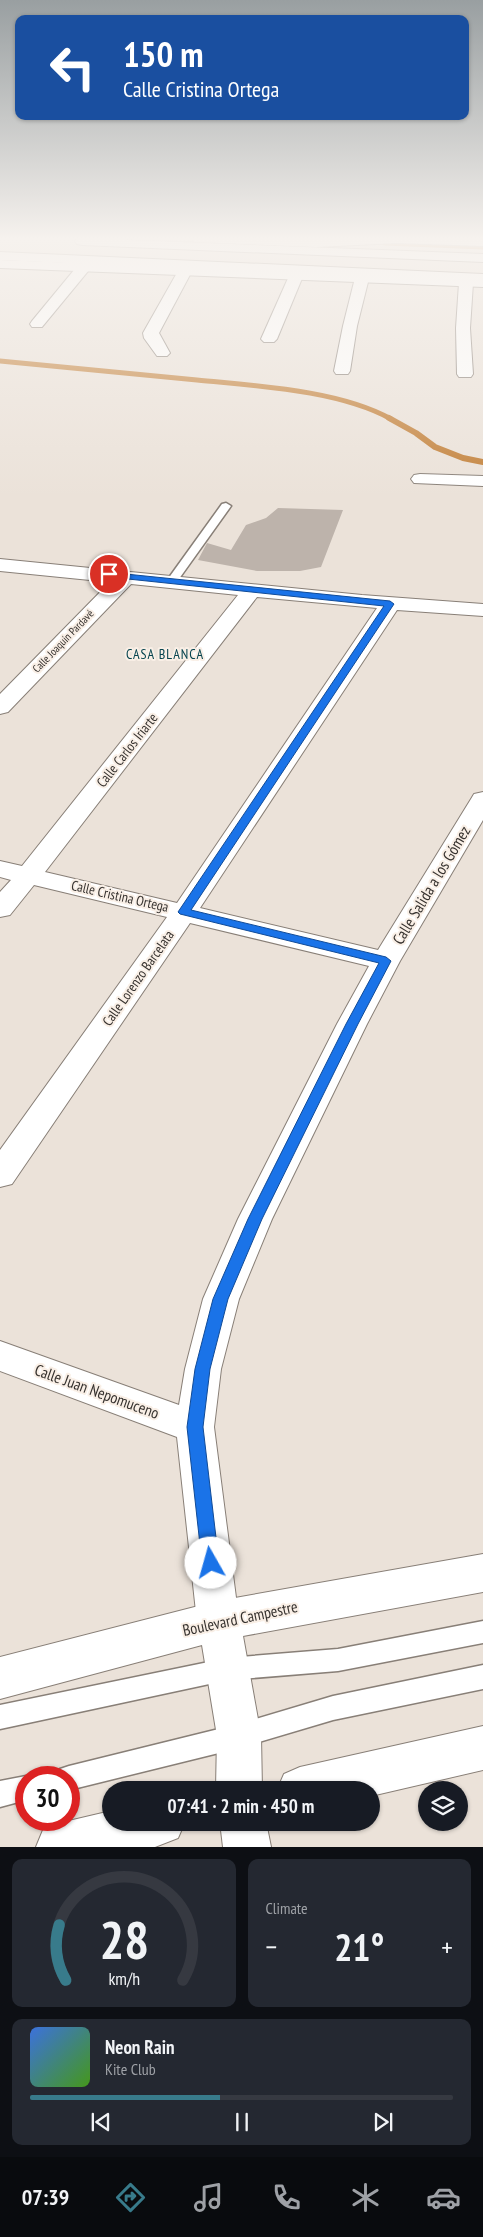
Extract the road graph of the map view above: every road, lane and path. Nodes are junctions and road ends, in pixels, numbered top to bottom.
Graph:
1 (156, 324) edge
2 (275, 324) edge
3 (350, 324) edge
4 (463, 324) edge
5 (268, 339) dead end
6 (162, 353) dead end
7 (342, 371) dead end
8 (465, 374) dead end
9 (420, 479) dead end
10 (483, 481) edge
11 (226, 506) dead end
12 (0, 565) edge
13 (127, 576) junction
14 (172, 581) junction
15 (252, 590) junction
16 (390, 604) junction
17 (483, 610) edge
18 (0, 707) edge
19 (483, 799) edge
20 (0, 869) edge
21 (29, 875) junction
22 (0, 909) edge
23 (184, 912) junction
24 (386, 961) junction
25 (0, 1175) edge
26 (0, 1356) edge
27 (195, 1427) junction
28 (483, 1572) edge
29 (218, 1621) junction
30 (483, 1632) edge
31 (228, 1669) junction
32 (483, 1677) edge
33 (0, 1678) edge
34 (0, 1717) edge
35 (239, 1736) junction
36 (483, 1748) edge
37 (80, 1775) edge
38 (240, 1781) edge
39 (339, 1781) edge
40 (15, 1791) edge
41 (0, 1794) edge
42 (125, 1831) edge
43 (244, 1831) edge
44 (60, 1847) edge
45 (247, 1847) edge

1 - 6 street
2 - 5 street
3 - 7 street
4 - 8 street
9 - 10 street
11 - 14 lane
12 - 13 street
13 - 14 street
13 - 18 street, Calle Joaquín Pardavé
14 - 15 street
15 - 16 street
15 - 21 street, Calle Carlos Iriarte
16 - 17 street
16 - 23 street, Calle Lorenzo Barcelata
19 - 24 street, Calle Salida a los Gómez
20 - 21 street, Calle Cristina Ortega
21 - 22 street, Calle Carlos Iriarte
21 - 23 street, Calle Cristina Ortega
23 - 24 street, Calle Cristina Ortega
23 - 25 street, Calle Lorenzo Barcelata
24 - 27 street, Calle Salida a los Gómez
26 - 27 street, Calle Juan Nepomuceno
27 - 29 street, Calle Salida a los Gómez
28 - 29 street, Boulevard Campestre
29 - 31 street, Calle Salida a los Gómez
29 - 33 street, Boulevard Campestre
30 - 31 lane
31 - 34 lane
31 - 35 street, Calle Salida a los Gómez
32 - 35 lane
35 - 37 lane
35 - 38 street, Calle Salida a los Gómez
36 - 39 street
40 - 41 lane
42 - 44 street
43 - 45 street

